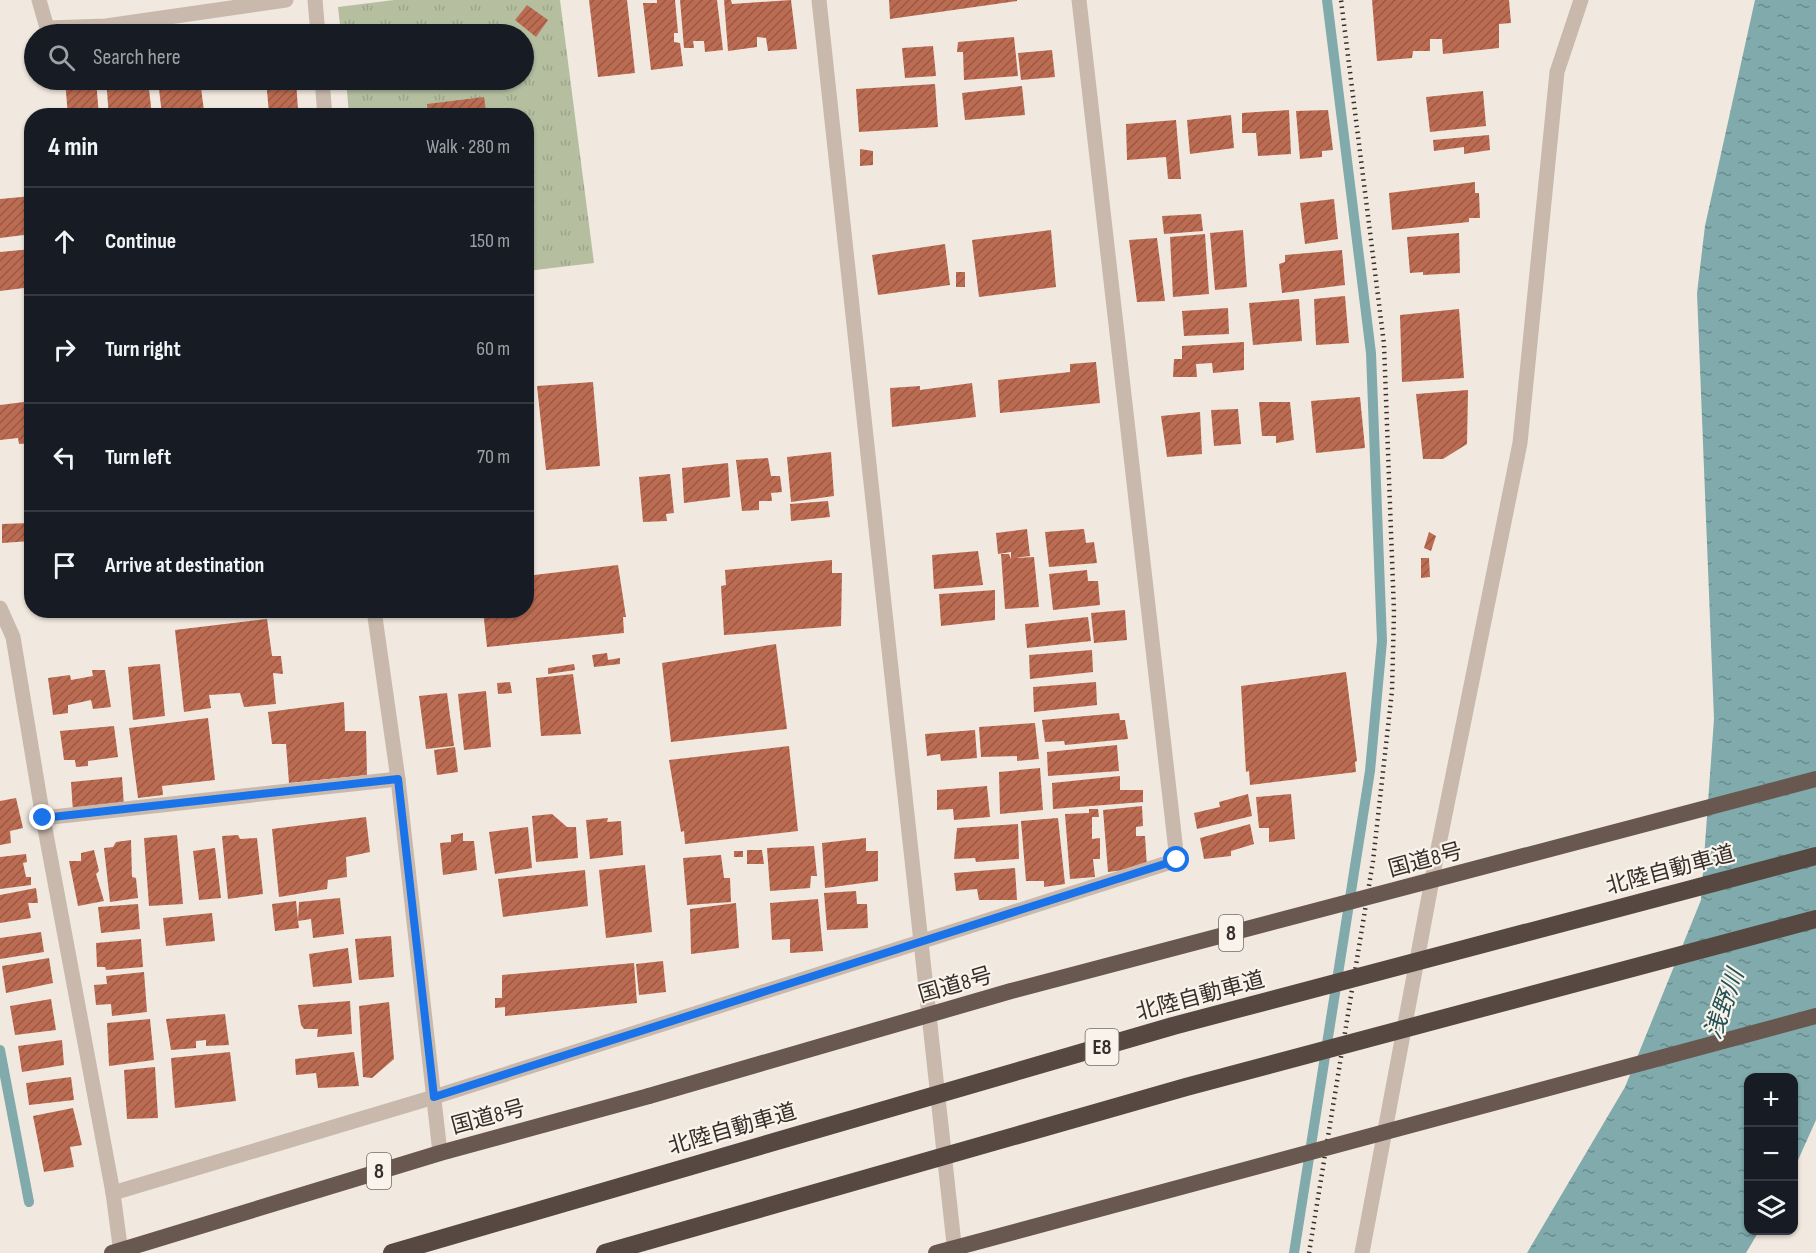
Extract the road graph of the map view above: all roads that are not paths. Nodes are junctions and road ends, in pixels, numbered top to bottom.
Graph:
1 (39, 0) edge
2 (286, 0) edge
3 (315, 0) edge
4 (819, 0) edge
5 (1079, 0) edge
6 (1581, 0) edge
7 (46, 24) edge
8 (120, 24) edge
9 (317, 24) edge
10 (323, 90) edge
11 (325, 108) edge
12 (0, 609) edge
13 (375, 618) edge
14 (398, 779) junction
15 (1816, 779) edge
16 (43, 818) junction
17 (1816, 856) edge
18 (1816, 919) edge
19 (918, 944) junction
20 (1816, 1016) edge
21 (434, 1097) junction
22 (440, 1153) junction
23 (113, 1193) junction
24 (118, 1252) edge
25 (392, 1253) edge
26 (604, 1253) edge
27 (936, 1253) edge
28 (955, 1253) edge
29 (1362, 1253) edge

1 - 7 street
2 - 8 street
3 - 9 street
4 - 19 street
5 - 19 street
6 - 29 street
10 - 11 street
12 - 16 street
13 - 14 street
14 - 16 street
14 - 21 street
15 - 22 highway, 国道8号 / 8, bridge
16 - 23 street
17 - 25 highway, 北陸自動車道 / E8, bridge
18 - 26 highway, bridge
19 - 21 street
19 - 28 street
20 - 27 highway, bridge
21 - 22 street
21 - 23 street
22 - 24 highway, 国道8号 / 8
23 - 24 street

